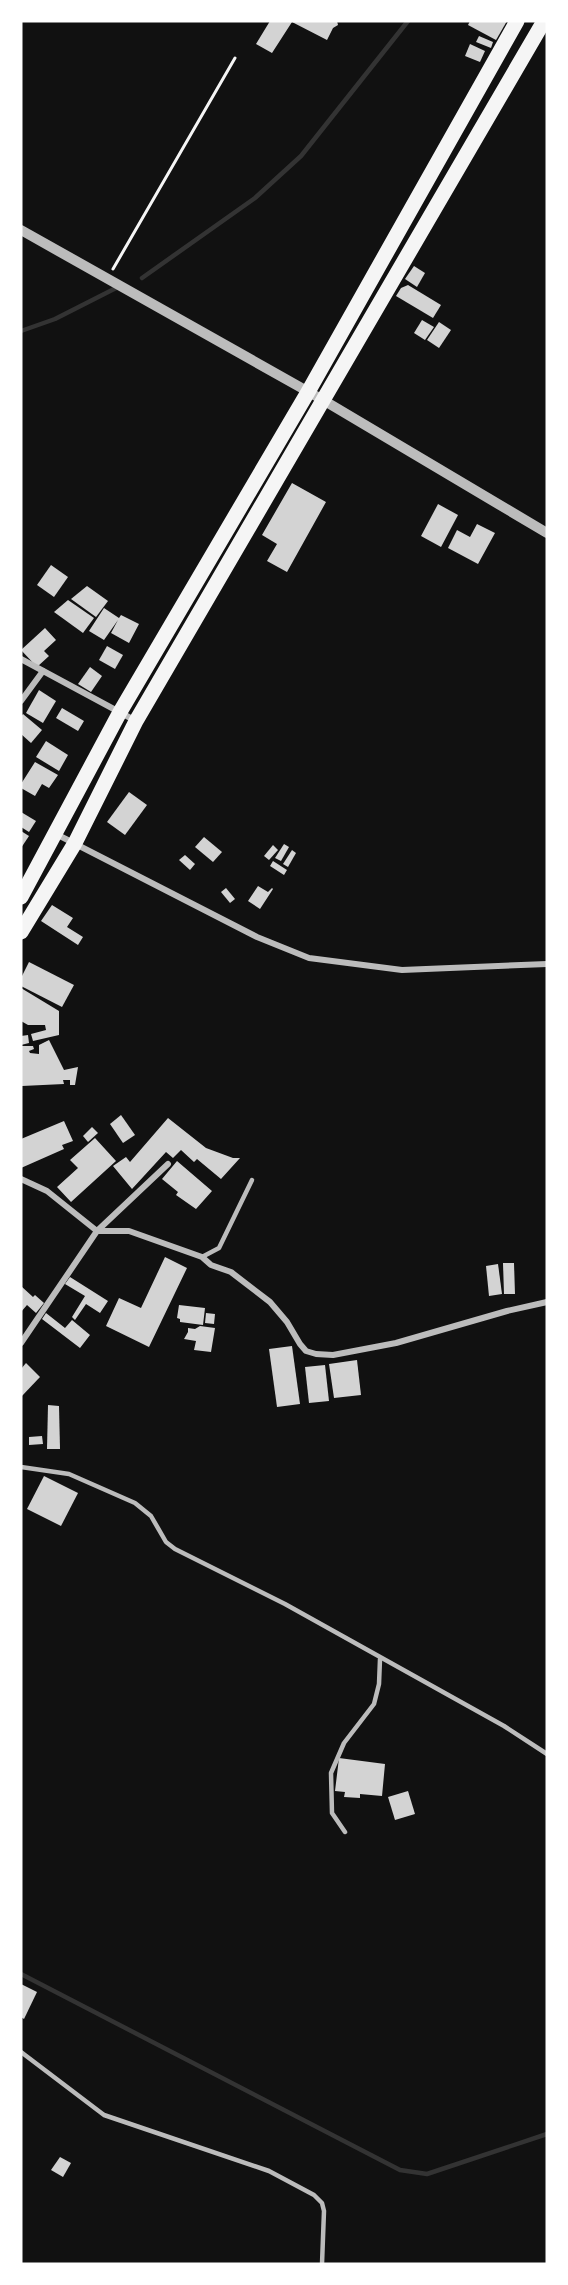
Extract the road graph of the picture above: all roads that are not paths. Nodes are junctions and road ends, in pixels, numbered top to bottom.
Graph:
1 (517, 21) edge
2 (544, 21) edge
3 (21, 230) edge
4 (308, 392) junction
5 (323, 400) junction
6 (547, 533) edge
7 (21, 659) edge
8 (43, 671) junction
9 (21, 701) edge
10 (120, 712) junction
11 (136, 721) junction
12 (56, 834) junction
13 (75, 843) junction
14 (21, 897) edge
15 (21, 932) edge
16 (547, 964) edge
17 (168, 1164) dead end
18 (21, 1179) edge
19 (252, 1180) dead end
20 (97, 1231) junction
21 (202, 1257) junction
22 (547, 1302) edge
23 (21, 1343) edge
24 (21, 1467) edge
25 (380, 1659) junction
26 (547, 1754) edge
27 (345, 1833) dead end
28 (21, 2052) edge
29 (322, 2264) edge

1 - 4 main road
2 - 5 main road
3 - 4 street
4 - 5 street
4 - 10 main road
5 - 6 street
5 - 11 main road
7 - 8 street
8 - 9 street
8 - 10 street
10 - 11 street
10 - 12 main road
11 - 13 main road
12 - 13 street
12 - 14 main road
13 - 15 main road
13 - 16 street
17 - 20 street
18 - 20 street
19 - 21 lane
20 - 21 street
20 - 23 street
21 - 22 street
24 - 25 lane
25 - 26 lane
25 - 27 lane
28 - 29 lane

